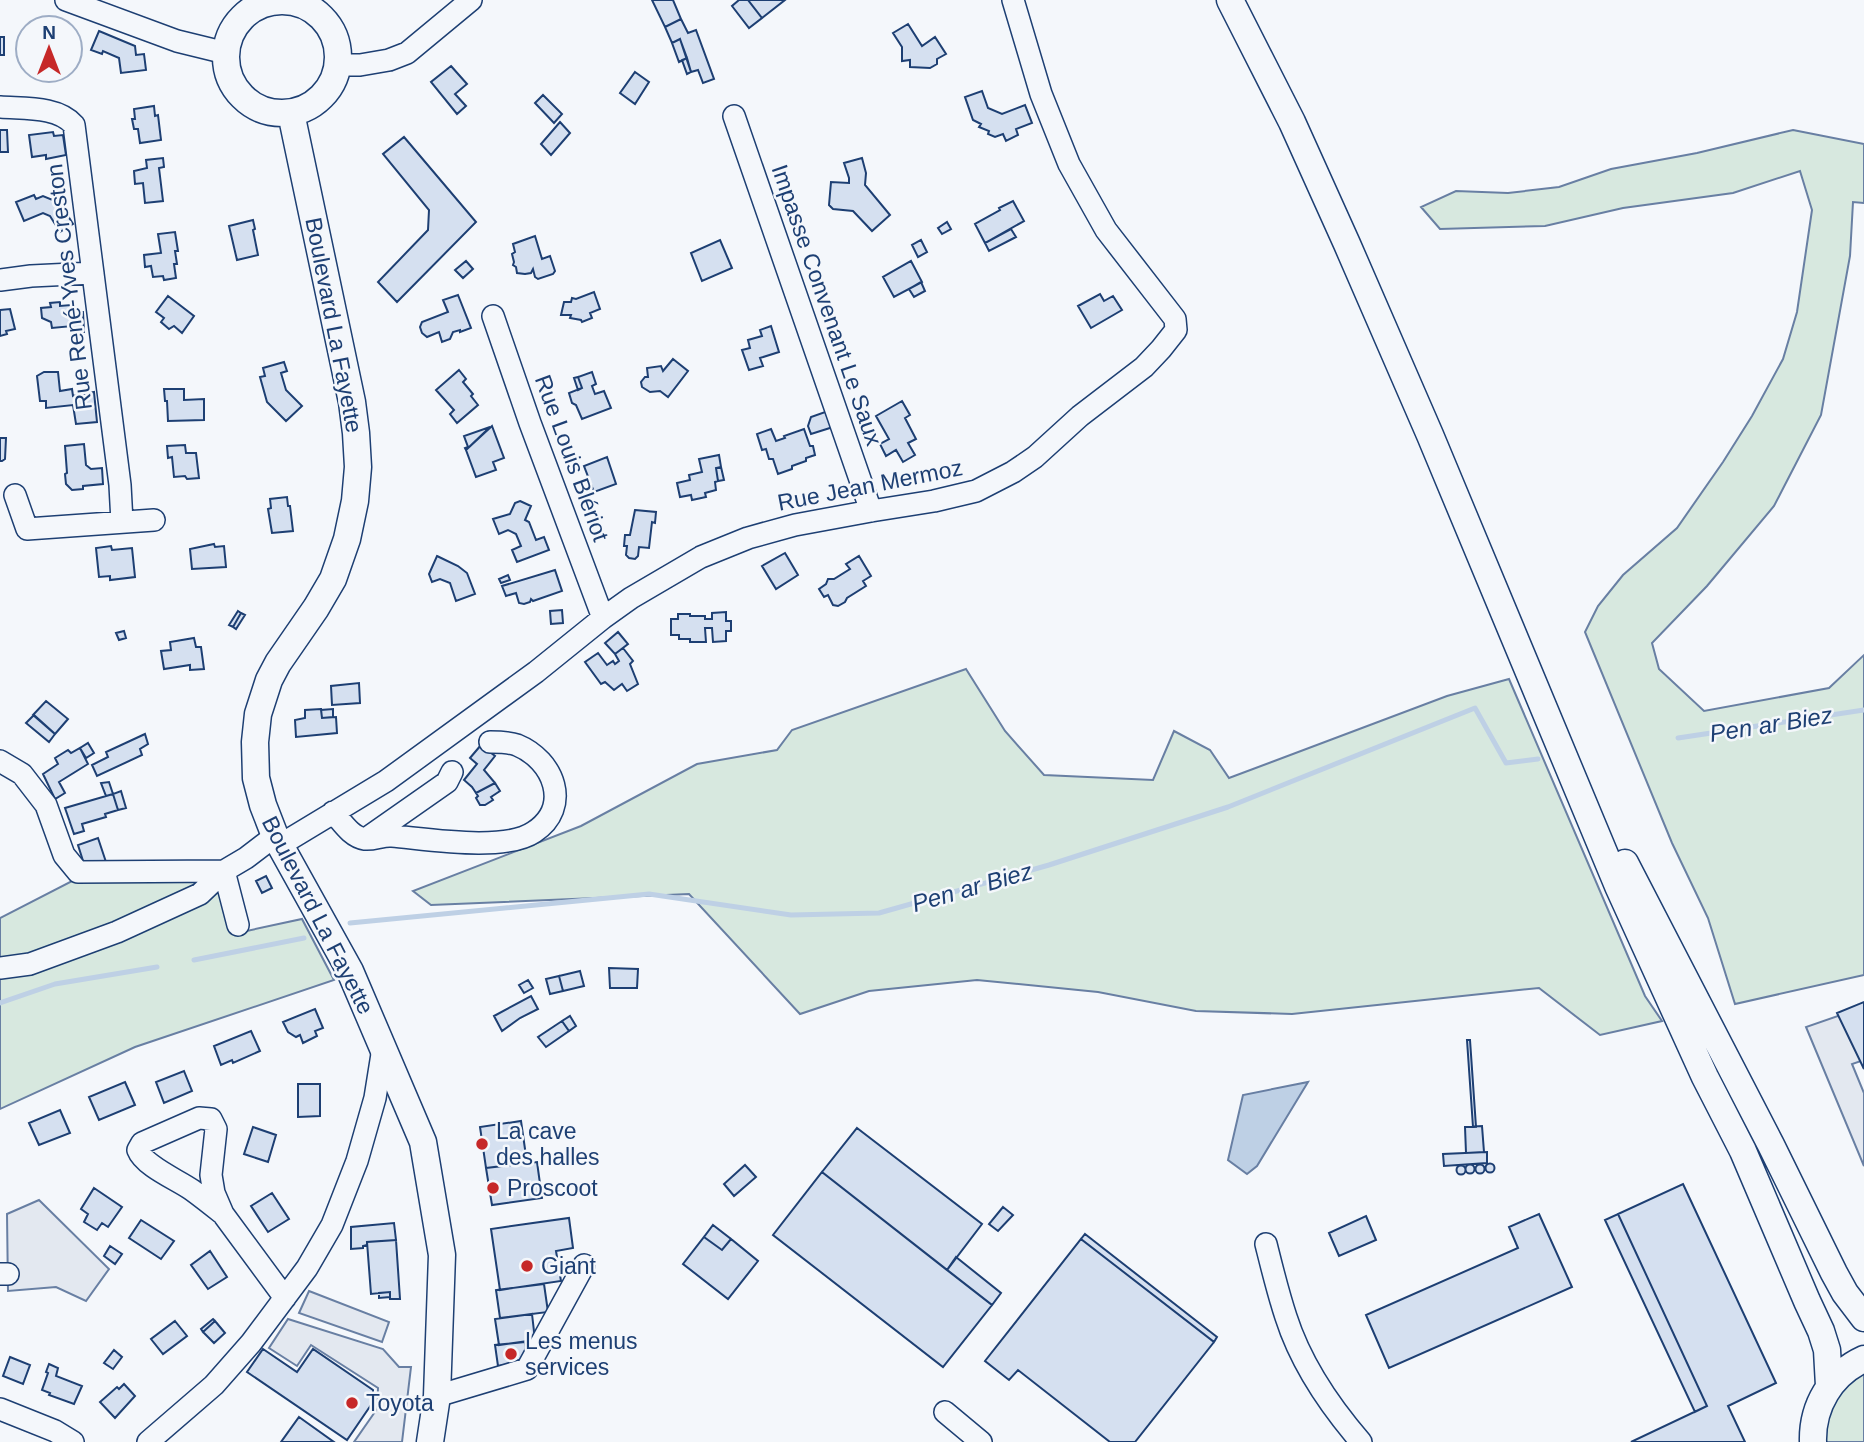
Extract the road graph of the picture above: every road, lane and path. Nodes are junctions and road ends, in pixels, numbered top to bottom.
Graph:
1 (66, 0) edge
2 (471, 0) edge
3 (1013, 0) edge
4 (1230, 0) edge
5 (268, 1) edge
6 (226, 53) junction
7 (338, 65) junction
8 (0, 107) edge
9 (291, 113) junction
10 (734, 116) dead end
11 (93, 273) junction
12 (0, 281) edge
13 (494, 316) dead end
14 (15, 495) dead end
15 (871, 511) junction
16 (154, 520) dead end
17 (122, 522) junction
18 (603, 618) junction
19 (1552, 726) junction
20 (490, 742) dead end
21 (0, 761) edge
22 (452, 772) dead end
23 (333, 812) junction
24 (366, 839) junction
25 (278, 840) junction
26 (224, 871) junction
27 (238, 925) dead end
28 (0, 968) edge
29 (383, 1048) junction
30 (223, 1214) junction
31 (1266, 1244) dead end
32 (584, 1265) dead end
33 (285, 1298) junction
34 (1864, 1318) edge
35 (1864, 1359) edge
36 (1829, 1386) junction
37 (437, 1396) junction
38 (0, 1409) edge
39 (945, 1412) dead end
40 (73, 1442) edge
41 (148, 1442) edge
42 (430, 1442) edge
43 (981, 1442) edge
44 (1361, 1442) edge
45 (1813, 1442) edge

1 - 6 street
2 - 7 street
3 - 15 street, Rue Jean Mermoz
4 - 19 main road
5 - 6 main road
5 - 7 main road
6 - 9 main road
7 - 9 main road
8 - 11 street, Rue René-Yves Creston
9 - 25 main road, Boulevard La Fayette
10 - 15 street, Impasse Convenant Le Saux
11 - 12 street
11 - 17 street, Rue René-Yves Creston
13 - 18 street, Rue Louis Blériot
14 - 17 street
15 - 18 street, Rue Jean Mermoz
16 - 17 street
18 - 23 street, Rue Jean Mermoz
19 - 34 main road
19 - 36 main road
20 - 24 street
21 - 26 street
22 - 24 street
23 - 24 street
23 - 25 street, Rue Jean Mermoz
25 - 26 street, Rue Jean Mermoz
25 - 29 main road, Boulevard La Fayette
26 - 27 street
26 - 28 street, Rue Jean Mermoz
29 - 33 street
29 - 37 main road, Boulevard La Fayette
30 - 30 street
30 - 33 street
31 - 44 street
32 - 37 street
33 - 41 street
35 - 36 main road
36 - 45 main road
37 - 42 main road, Boulevard La Fayette
38 - 40 street
39 - 43 street

